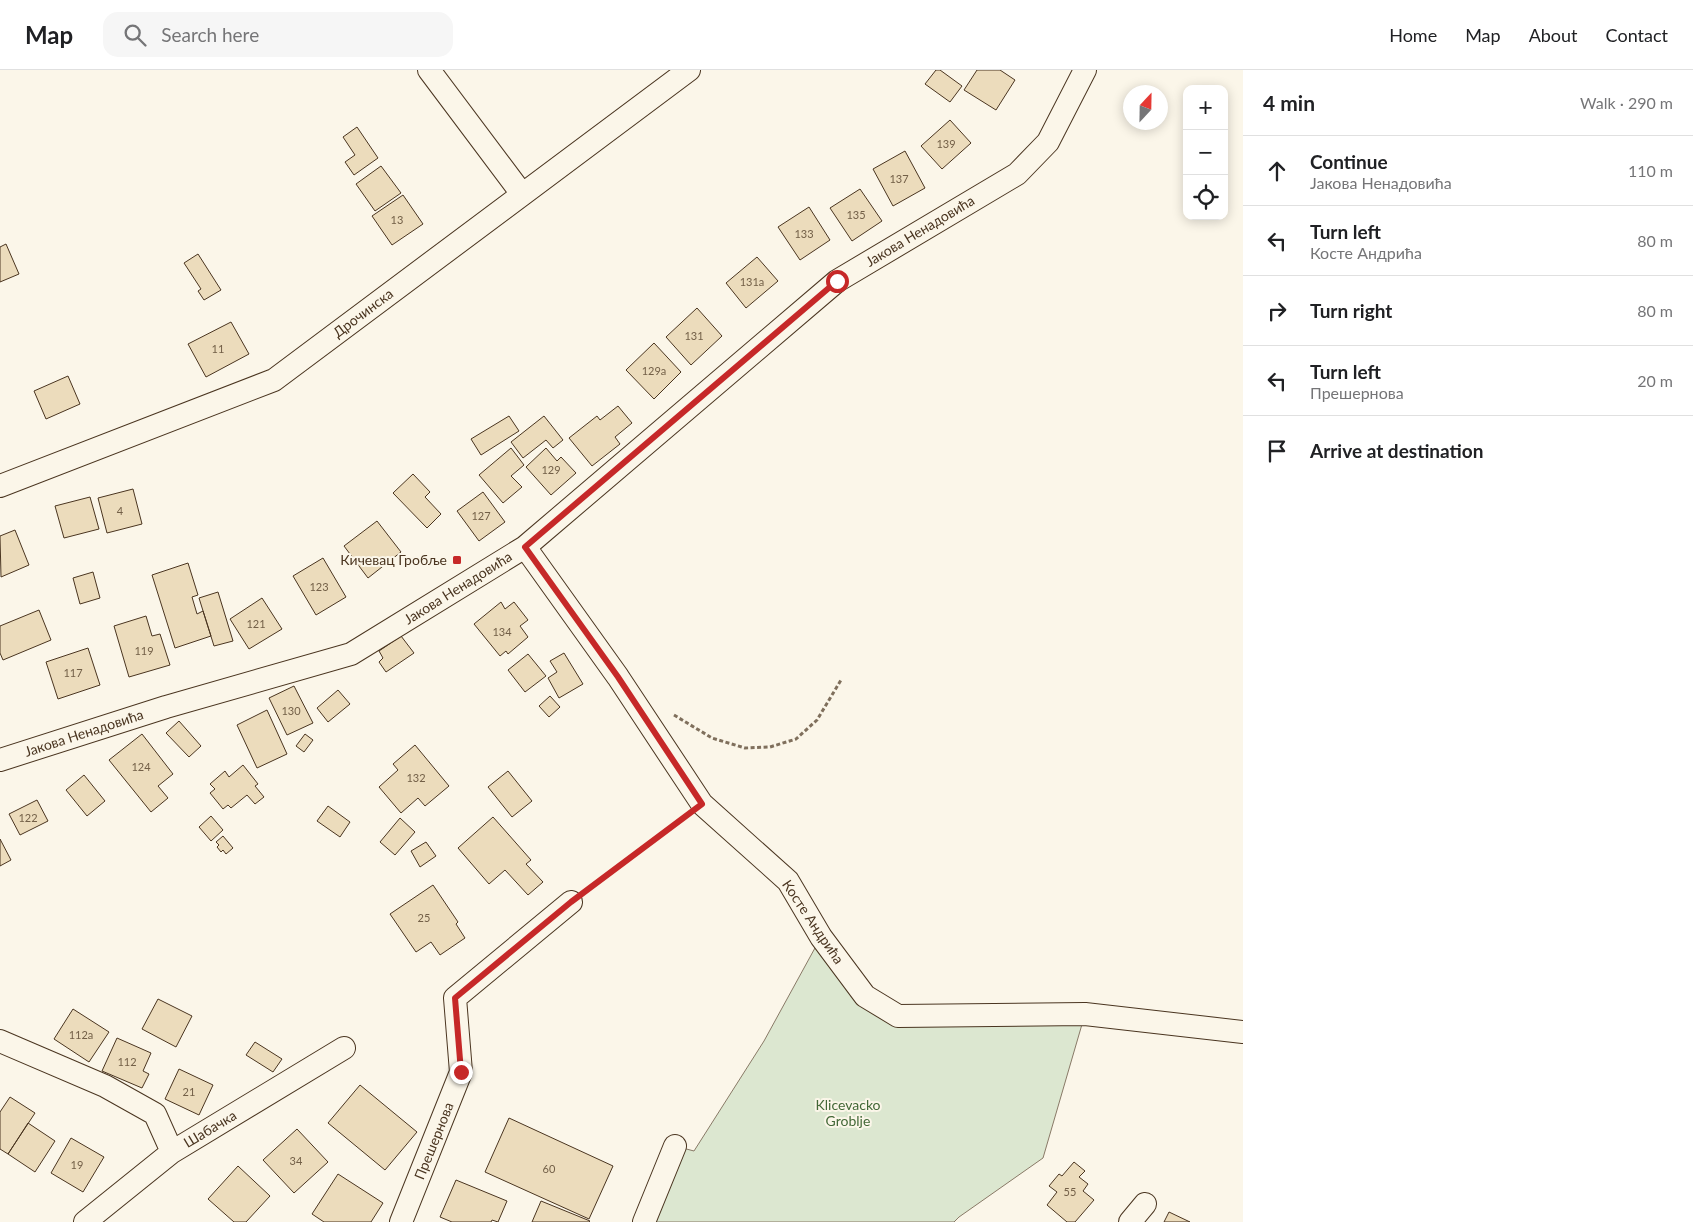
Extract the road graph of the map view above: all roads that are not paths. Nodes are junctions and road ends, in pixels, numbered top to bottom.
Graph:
1 (429, 70) edge
2 (689, 70) edge
3 (1086, 70) edge
4 (522, 194) junction
5 (0, 486) edge
6 (525, 547) junction
7 (0, 760) edge
8 (571, 902) road end
9 (1243, 1032) edge
10 (0, 1041) edge
11 (344, 1048) dead end
12 (675, 1146) dead end
13 (172, 1152) junction
14 (1145, 1204) dead end
15 (84, 1222) edge
16 (401, 1222) edge
17 (644, 1222) edge
18 (1130, 1222) edge

1 - 4 street
2 - 4 street, Дрочинска
3 - 6 street, Јакова Ненадовића
4 - 5 street, Дрочинска
6 - 7 street, Јакова Ненадовића
6 - 9 street, Косте Андрића
8 - 16 street, Прешернова
10 - 13 street
11 - 13 street, Шабачка
12 - 17 street
13 - 15 street, Шабачка
14 - 18 street

